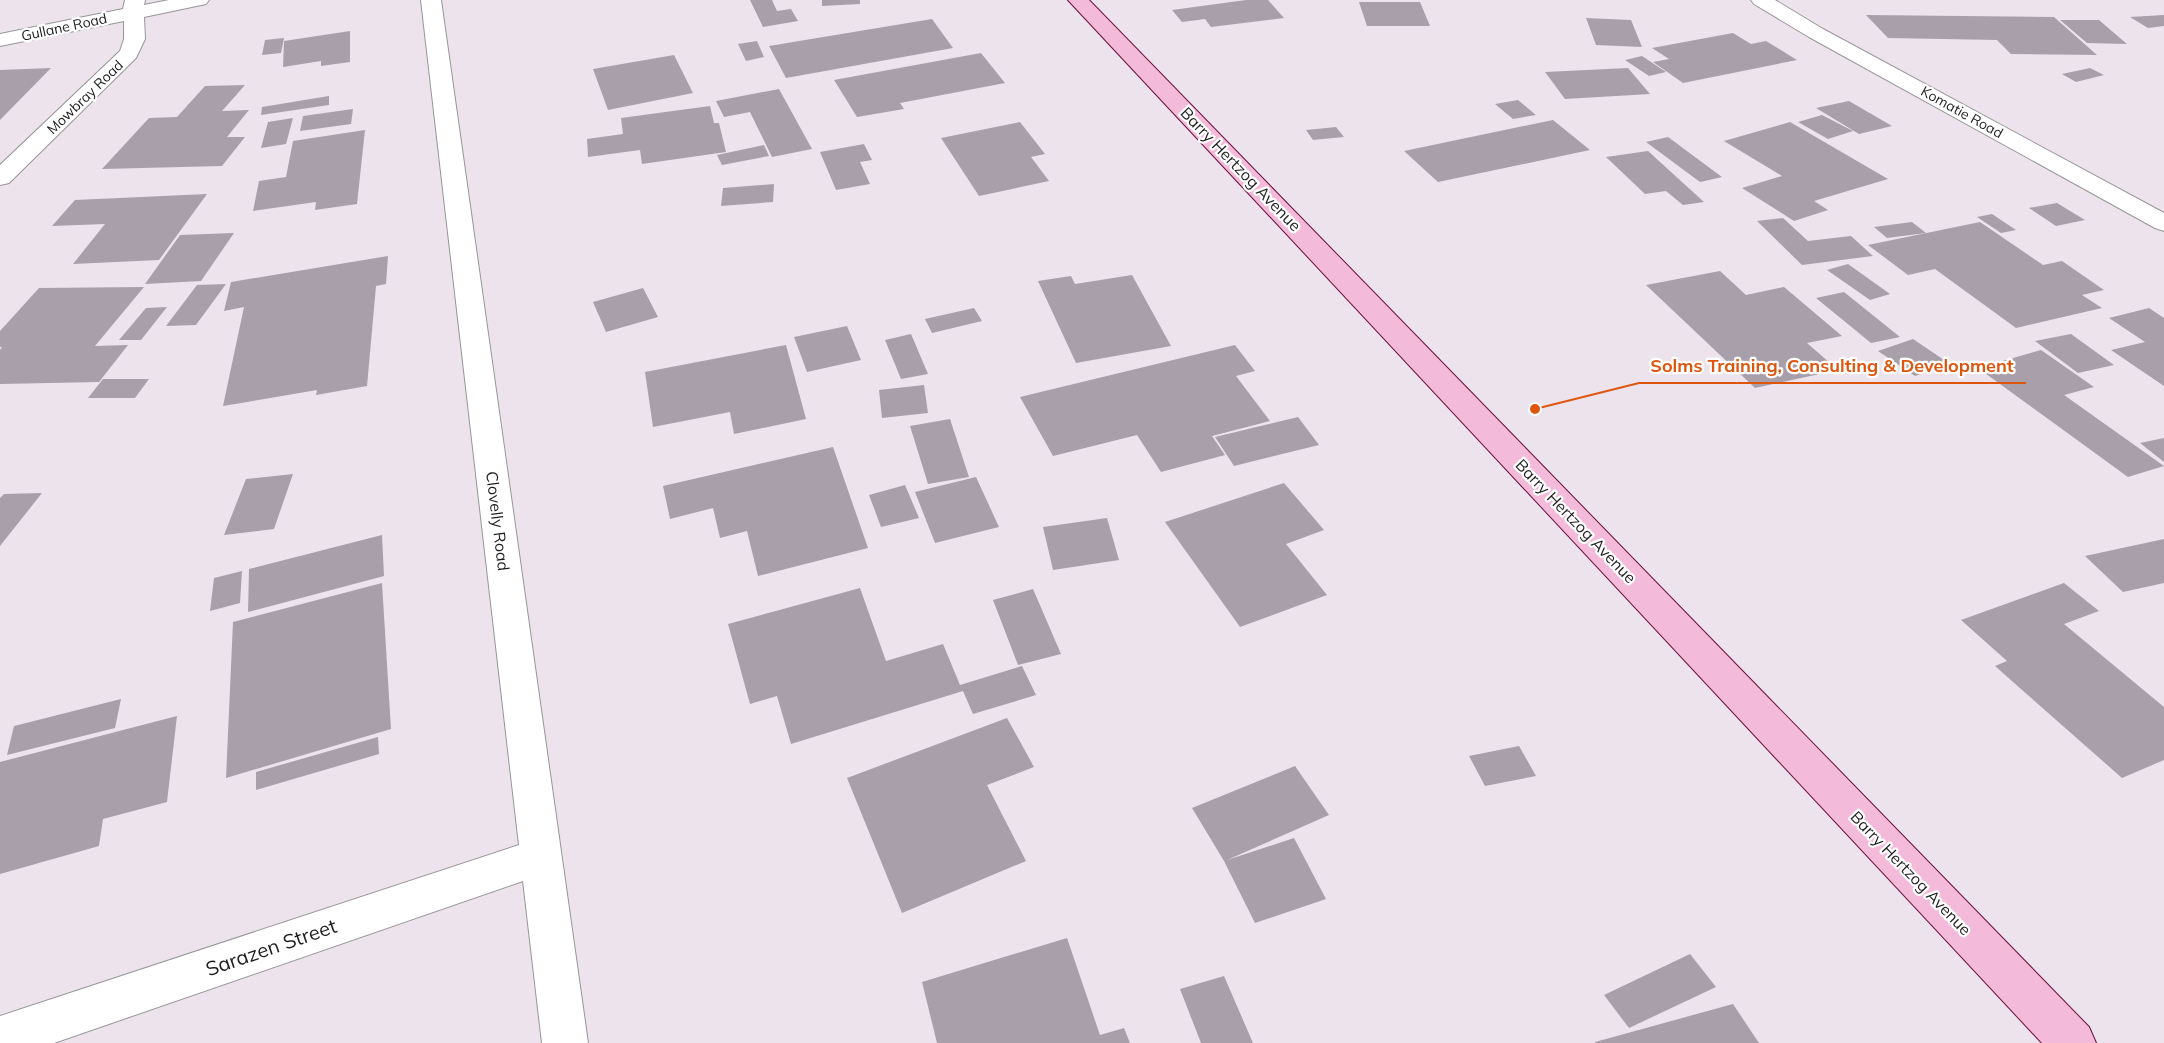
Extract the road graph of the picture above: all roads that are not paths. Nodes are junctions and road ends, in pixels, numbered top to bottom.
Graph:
1 (199, 0) edge
2 (431, 0) edge
3 (1078, 0) edge
4 (1761, 0) edge
5 (133, 6) edge
6 (0, 40) edge
7 (0, 178) edge
8 (2164, 223) edge
9 (541, 856) junction
10 (0, 1039) edge
11 (566, 1043) edge
12 (2073, 1043) edge

1 - 5 street, Gullane Road
2 - 9 street, Clovelly Road
3 - 12 main road, Barry Hertzog Avenue
4 - 8 street, Komatie Road
5 - 6 street, Gullane Road
5 - 7 street, Mowbray Road
9 - 10 street, Sarazen Street
9 - 11 street, Clovelly Road

